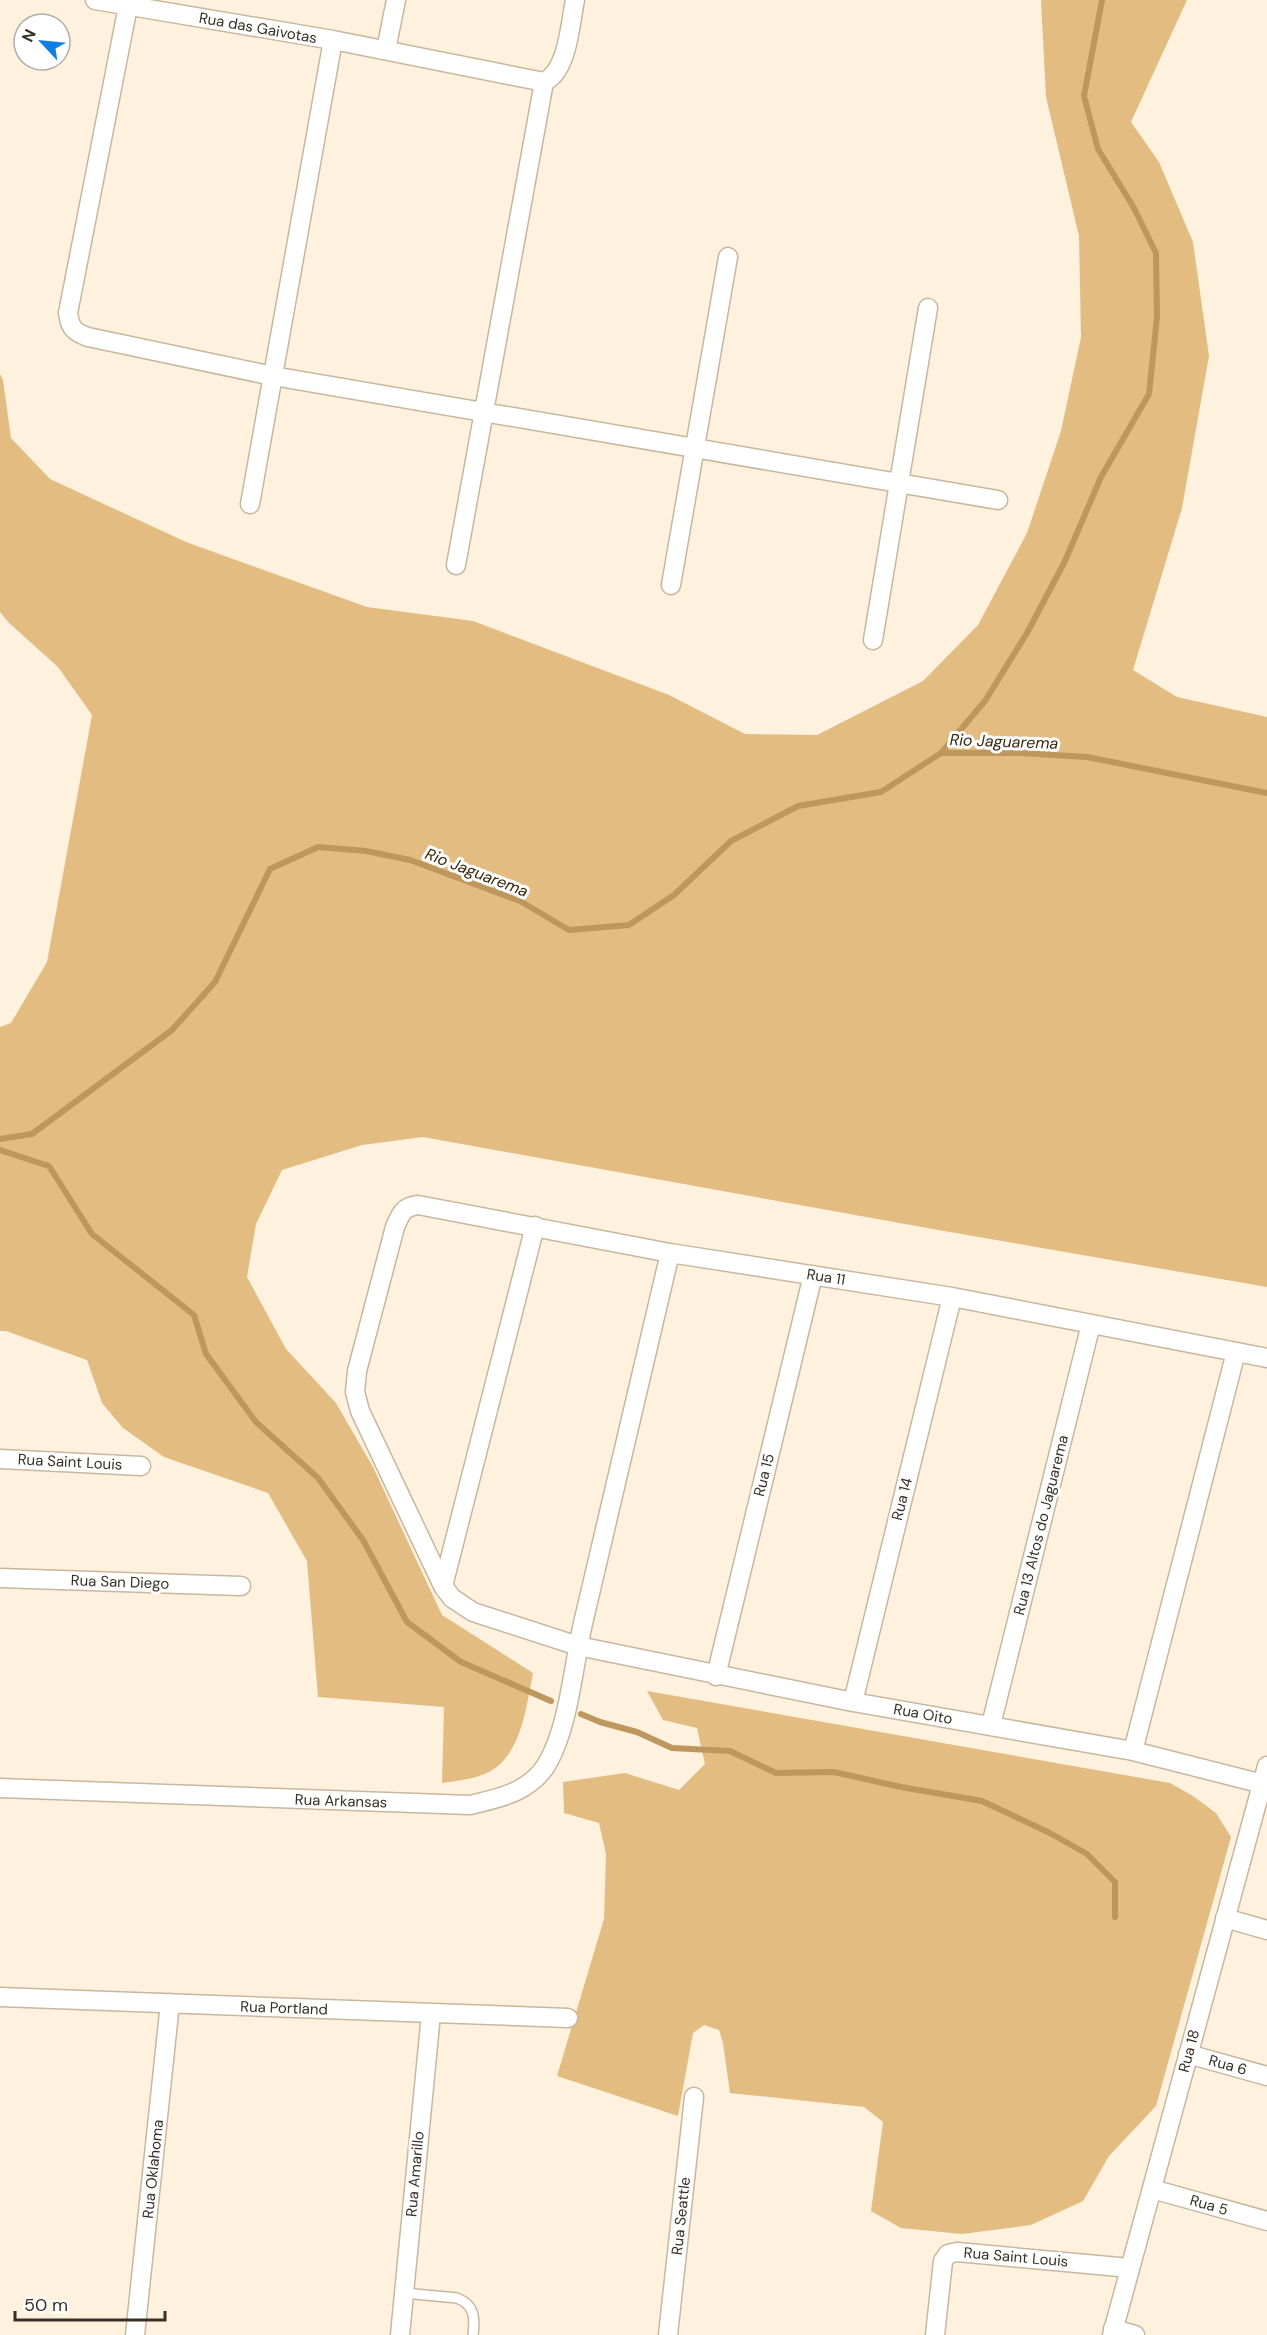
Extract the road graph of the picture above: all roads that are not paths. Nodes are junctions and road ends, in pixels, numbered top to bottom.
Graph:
1 (95, 0) edge
2 (396, 0) edge
3 (574, 0) edge
4 (128, 6) junction
5 (333, 40) junction
6 (387, 44) junction
7 (544, 82) junction
8 (728, 257) dead end
9 (927, 308) dead end
10 (273, 376) junction
11 (483, 412) junction
12 (695, 448) junction
13 (899, 484) junction
14 (998, 500) dead end
15 (250, 504) dead end
16 (456, 565) dead end
17 (671, 585) dead end
18 (873, 640) dead end
19 (535, 1226) junction
20 (670, 1252) junction
21 (813, 1275) junction
22 (952, 1297) junction
23 (1091, 1324) junction
24 (1236, 1352) junction
25 (1267, 1358) edge
26 (0, 1459) edge
27 (141, 1466) dead end
28 (0, 1578) edge
29 (241, 1586) dead end
30 (443, 1586) junction
31 (578, 1646) junction
32 (716, 1676) junction
33 (853, 1702) junction
34 (991, 1725) junction
35 (1132, 1750) junction
36 (1265, 1778) edge
37 (0, 1788) edge
38 (1225, 1918) junction
39 (1267, 1930) edge
40 (0, 1997) edge
41 (170, 2003) junction
42 (431, 2014) junction
43 (568, 2018) dead end
44 (1188, 2054) junction
45 (1267, 2076) edge
46 (694, 2097) dead end
47 (1152, 2189) junction
48 (1267, 2221) edge
49 (1130, 2268) junction
50 (404, 2293) junction
51 (1113, 2332) edge
52 (135, 2335) edge
53 (400, 2335) edge
54 (473, 2335) edge
55 (668, 2335) edge
56 (935, 2335) edge
57 (1136, 2335) edge

1 - 4 street, Rua das Gaivotas
2 - 6 street
3 - 7 street
4 - 5 street, Rua das Gaivotas
4 - 10 street
5 - 6 street, Rua das Gaivotas
5 - 10 street
6 - 7 street, Rua das Gaivotas
7 - 11 street
8 - 12 street
9 - 13 street
10 - 11 street
10 - 15 street
11 - 12 street
11 - 16 street
12 - 13 street
12 - 17 street
13 - 14 street
13 - 18 street
19 - 20 street, Rua 11
19 - 30 street
19 - 30 street, Rua 11
20 - 21 street, Rua 11
20 - 31 street, Rua Arkansas
21 - 22 street, Rua 11
21 - 32 street, Rua 15
22 - 23 street, Rua 11
22 - 33 street, Rua 14
23 - 24 street, Rua 11
23 - 34 street, Rua 13 Altos do Jaguarema
24 - 25 street, Rua 11
24 - 35 street
26 - 27 street, Rua Saint Louis
28 - 29 street, Rua San Diego
30 - 31 street, Rua Oito
31 - 32 street, Rua Oito
31 - 37 street, Rua Arkansas
32 - 33 street, Rua Oito
33 - 34 street, Rua Oito
34 - 35 street, Rua Oito
35 - 36 street, Rua Oito
36 - 38 street, Rua 18
38 - 39 street
38 - 44 street, Rua 18
40 - 41 street, Rua Portland
41 - 42 street, Rua Portland
41 - 52 street, Rua Oklahoma
42 - 43 street, Rua Portland
42 - 50 street, Rua Amarillo
44 - 45 street, Rua 6
44 - 47 street, Rua 18
46 - 55 street, Rua Seattle
47 - 48 street, Rua 5
47 - 49 street, Rua 18
49 - 51 street, Rua 18
49 - 56 street, Rua Saint Louis
50 - 53 street, Rua Amarillo
50 - 54 lane
51 - 57 street

